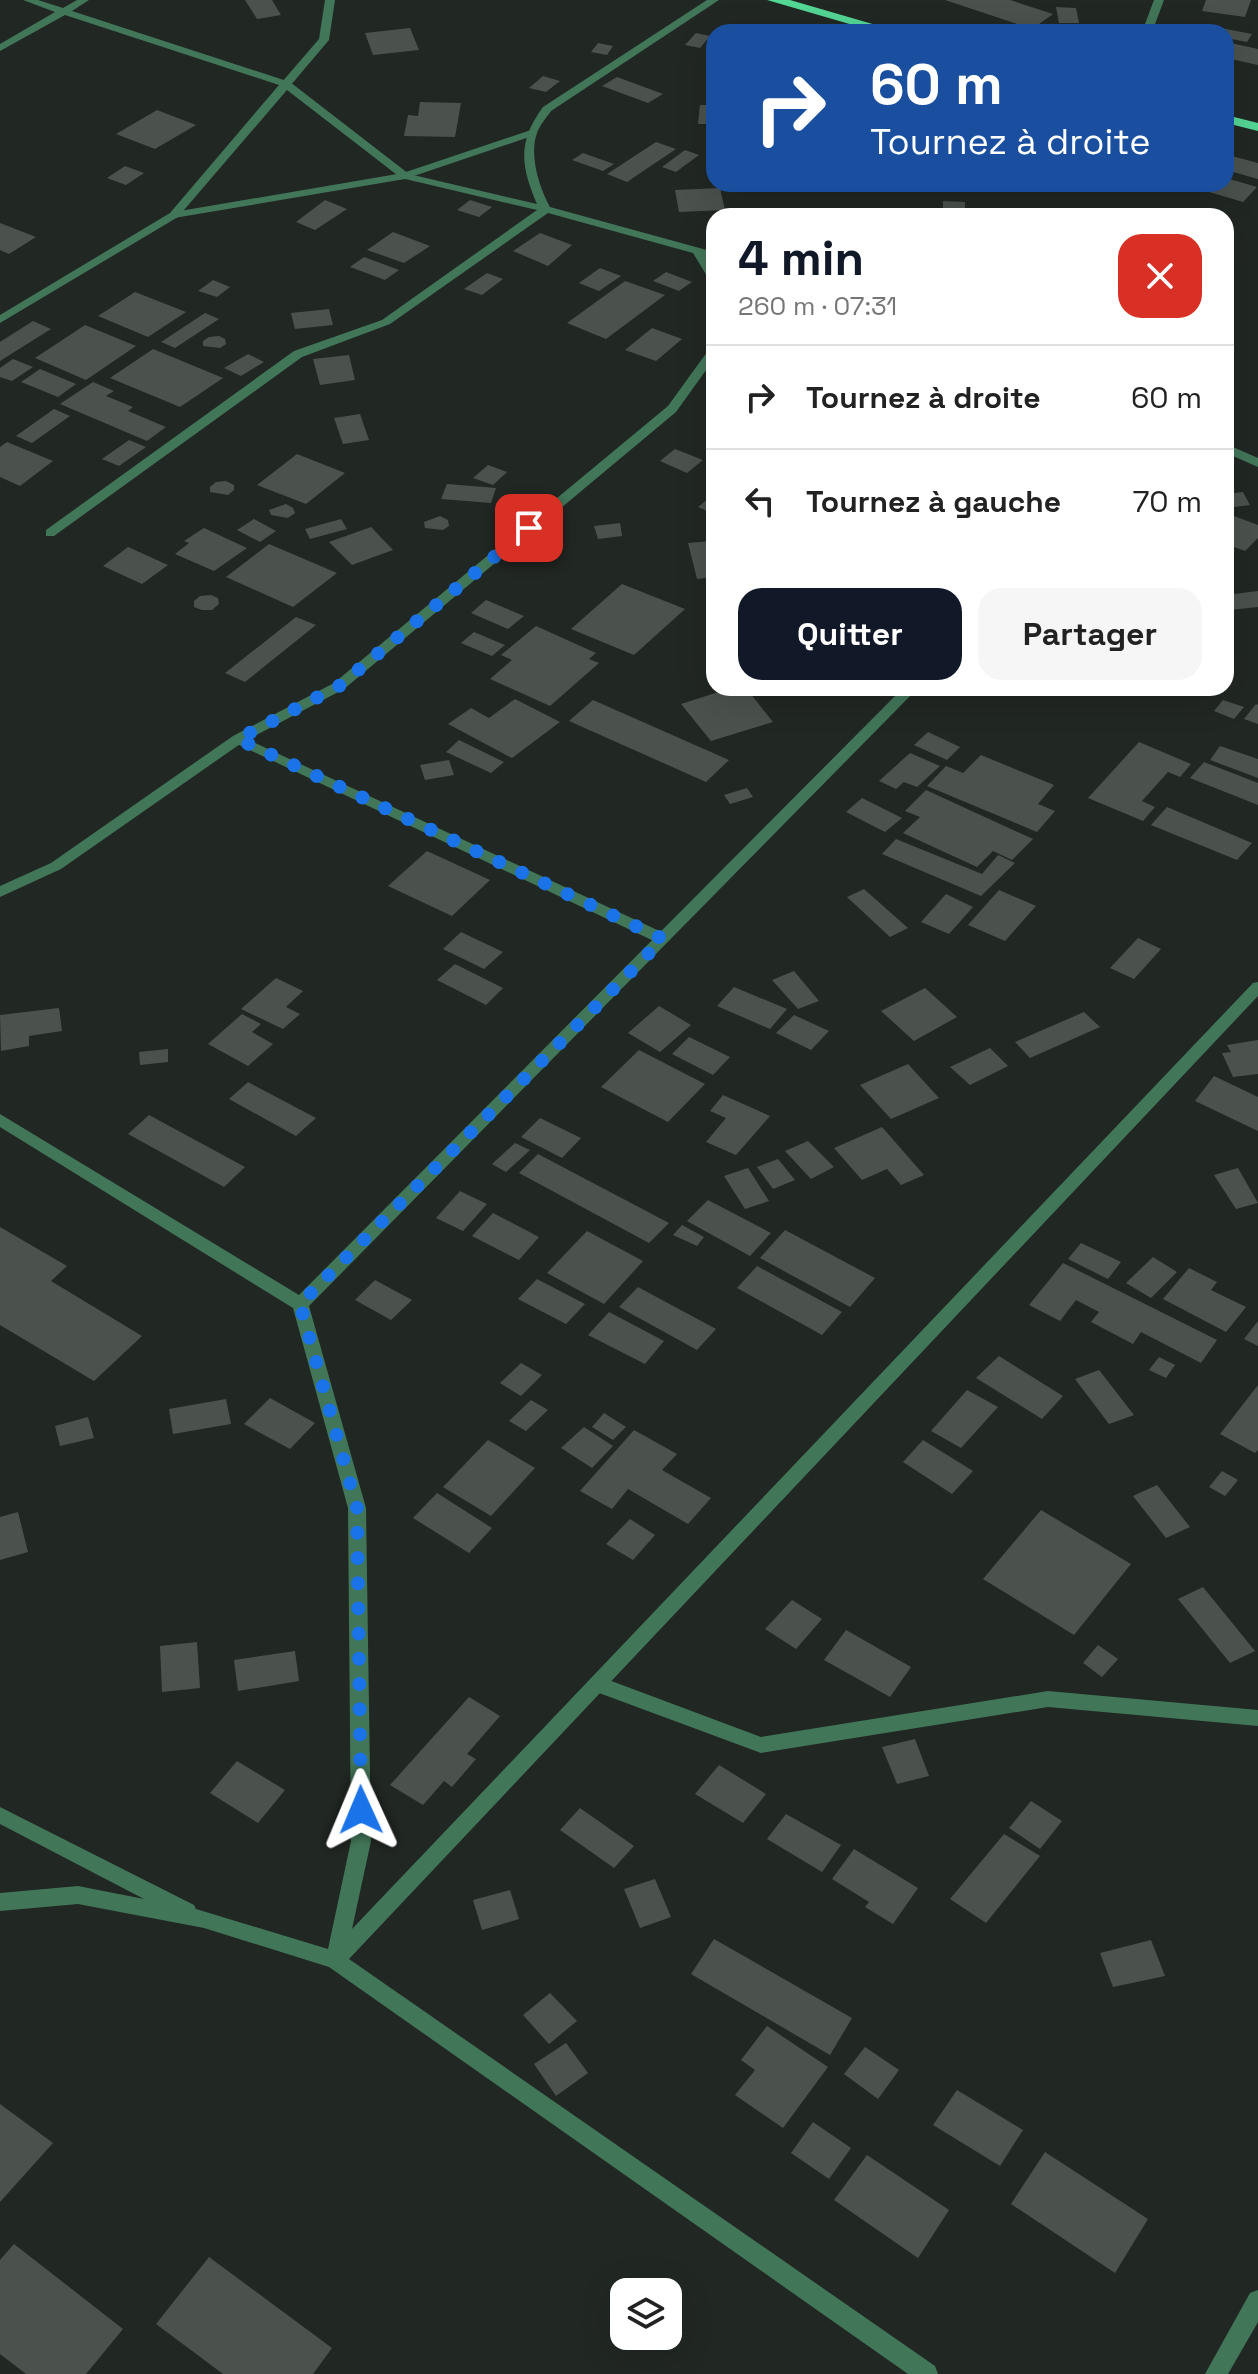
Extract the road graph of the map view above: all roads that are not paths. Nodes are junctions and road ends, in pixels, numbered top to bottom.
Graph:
1 (28, 0) edge
2 (84, 0) edge
3 (330, 0) edge
4 (714, 0) edge
5 (774, 0) edge
6 (1159, 0) edge
7 (65, 12) junction
8 (863, 24) edge
9 (1150, 24) edge
10 (0, 48) edge
11 (286, 84) junction
12 (1234, 121) edge
13 (1258, 127) edge
14 (531, 133) junction
15 (405, 176) junction
16 (546, 209) junction
17 (174, 215) junction
18 (698, 251) junction
19 (706, 253) edge
20 (706, 265) edge
21 (0, 320) edge
22 (706, 362) edge
23 (1234, 452) edge
24 (1258, 463) edge
25 (50, 533) dead end
26 (903, 696) edge
27 (238, 739) junction
28 (0, 892) edge
29 (663, 939) junction
30 (1257, 992) edge
31 (0, 1120) edge
32 (300, 1304) junction
33 (598, 1684) junction
34 (1258, 1718) edge
35 (0, 1815) edge
36 (0, 1902) edge
37 (204, 1919) junction
38 (335, 1960) junction
39 (1258, 2301) edge
40 (927, 2374) edge
41 (1216, 2374) edge

1 - 7 street
2 - 7 street
3 - 11 street
4 - 14 street
5 - 8 highway
6 - 9 street
7 - 10 street
7 - 11 street
11 - 15 street
11 - 17 street
12 - 13 highway
14 - 15 street
14 - 16 street
15 - 16 street
15 - 17 street
16 - 18 street
16 - 25 street
17 - 21 street
18 - 19 street
18 - 20 street
22 - 27 street
23 - 24 street
26 - 29 street
27 - 28 street
27 - 29 street
29 - 32 street
30 - 33 street
31 - 32 street
32 - 38 street
33 - 34 street
33 - 38 street
35 - 37 street
36 - 37 street
37 - 38 street
38 - 40 street
39 - 41 street

